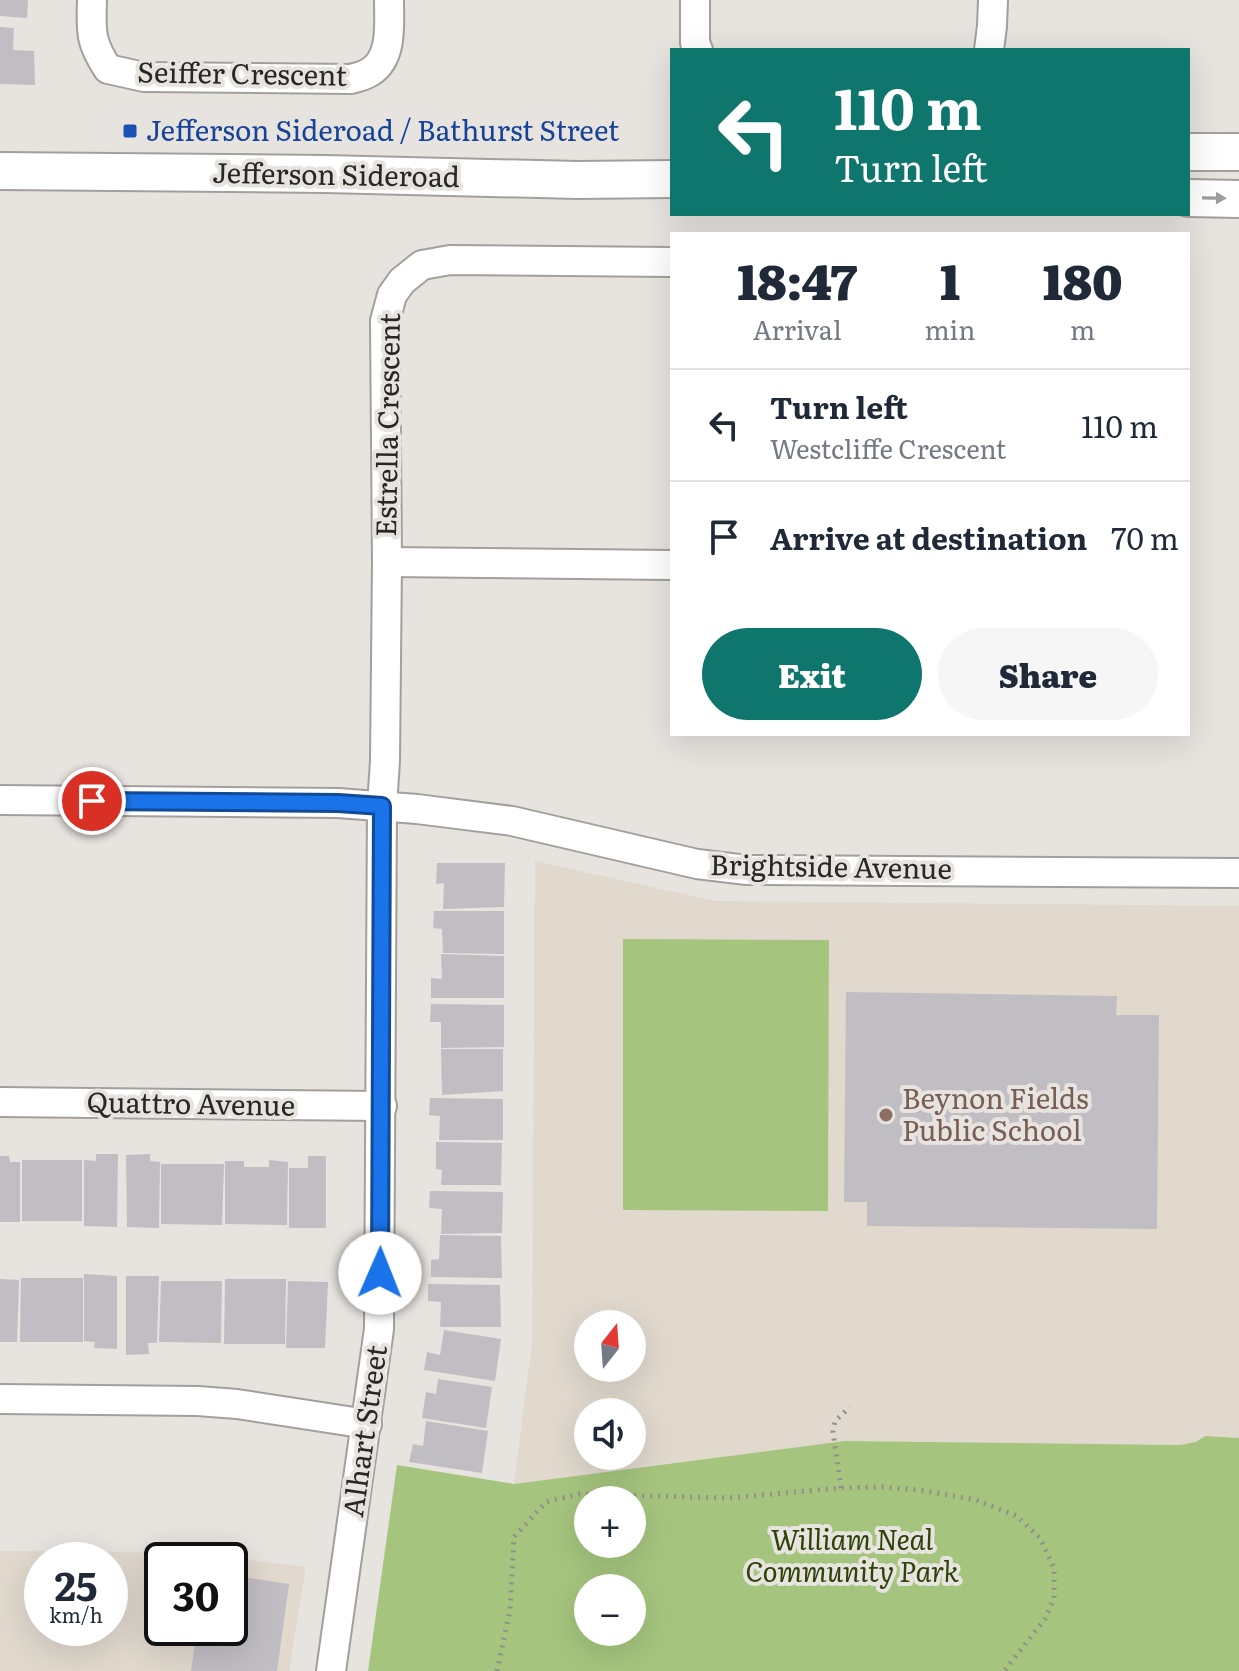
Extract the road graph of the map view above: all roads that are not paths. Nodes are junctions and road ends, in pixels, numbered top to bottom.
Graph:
1 (92, 0) edge
2 (389, 0) edge
3 (695, 0) edge
4 (993, 0) edge
5 (697, 48) edge
6 (989, 48) edge
7 (1190, 152) edge
8 (1239, 152) edge
9 (0, 171) edge
10 (670, 179) edge
11 (1190, 198) edge
12 (1239, 199) edge
13 (670, 262) edge
14 (387, 562) junction
15 (670, 565) edge
16 (0, 800) edge
17 (382, 806) junction
18 (1239, 873) edge
19 (0, 1102) edge
20 (382, 1106) junction
21 (0, 1399) edge
22 (367, 1424) junction
23 (331, 1671) edge

1 - 2 street, Seiffer Crescent
3 - 5 street
4 - 6 street
7 - 8 street
9 - 10 street, Jefferson Sideroad
11 -> 12 street
13 - 14 street, Estrella Crescent
14 - 15 street, Estrella Crescent
14 - 17 street, Estrella Crescent
16 - 17 street, Brightside Avenue
17 - 18 street, Brightside Avenue
17 - 20 street, Alhart Street
19 - 20 street, Quattro Avenue
20 - 22 street, Alhart Street
21 - 22 street
22 - 23 street, Alhart Street

